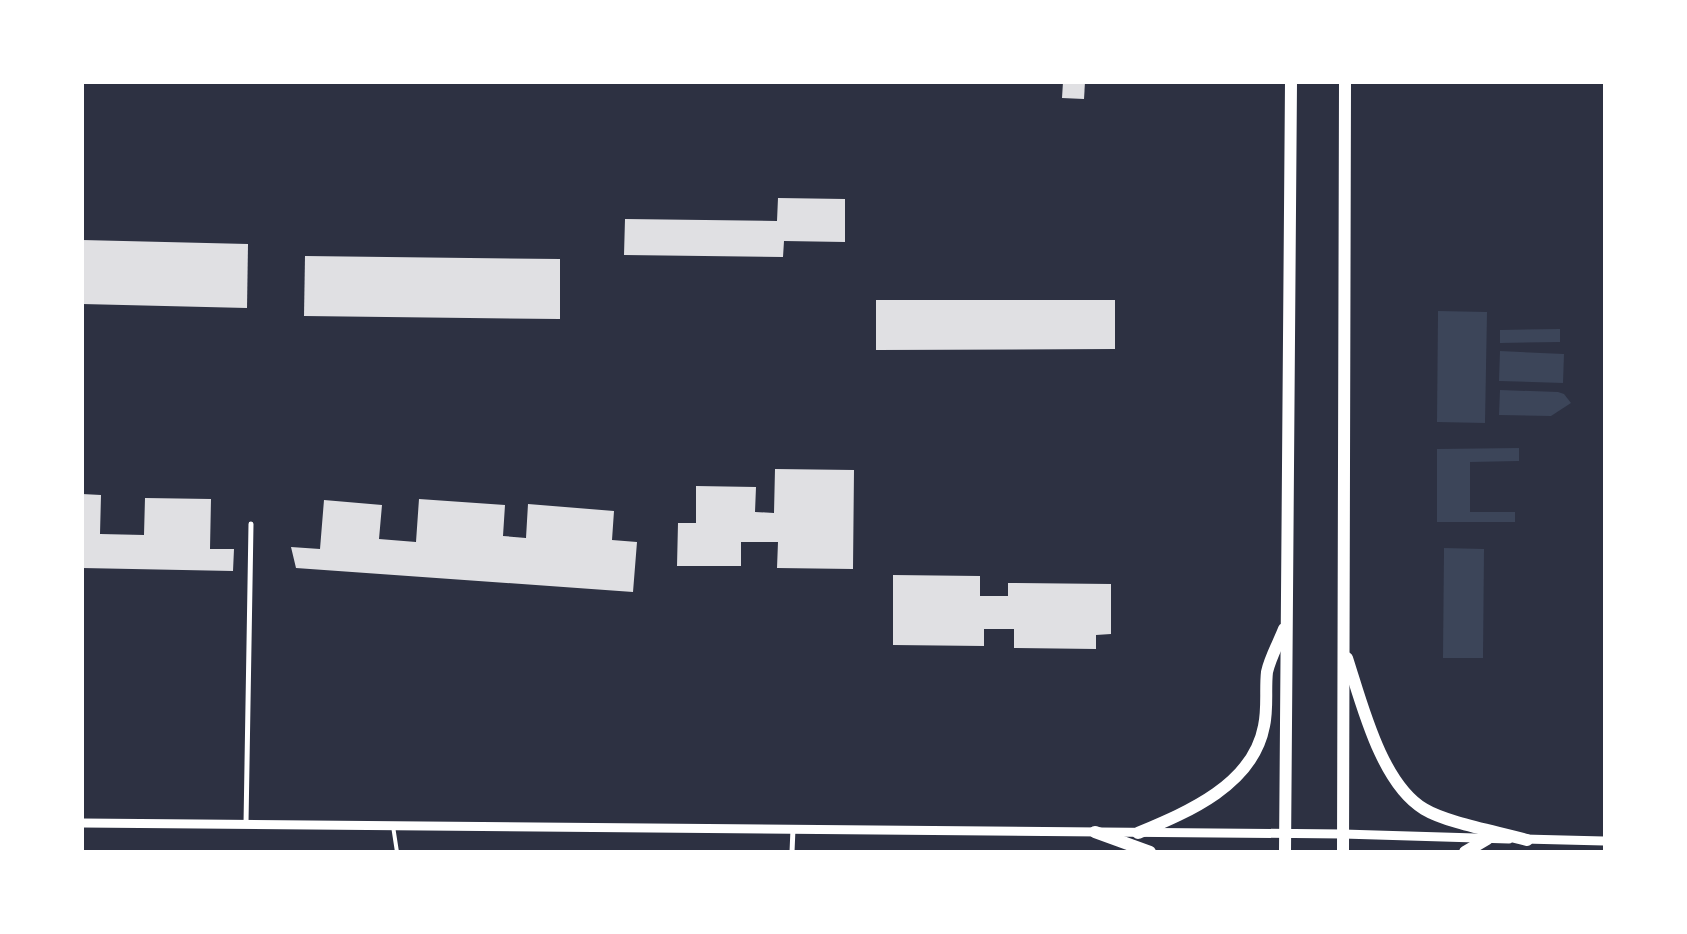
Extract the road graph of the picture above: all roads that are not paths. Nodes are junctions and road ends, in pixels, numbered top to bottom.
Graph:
1 (1291, 82) edge
2 (1345, 82) edge
3 (251, 524) dead end
4 (1287, 622) junction
5 (1344, 649) junction
6 (82, 822) edge
7 (246, 824) junction
8 (394, 826) junction
9 (792, 829) junction
10 (1095, 832) junction
11 (1138, 833) junction
12 (1285, 834) junction
13 (1343, 834) junction
14 (1487, 839) junction
15 (1527, 840) junction
16 (1604, 841) edge
17 (397, 852) edge
18 (792, 852) edge
19 (1150, 852) edge
20 (1285, 852) edge
21 (1343, 852) edge
22 (1465, 852) edge

1 - 4 main road
2 - 5 main road
3 - 7 street
4 - 11 main road
4 - 12 main road
5 - 13 main road
5 - 15 main road
6 - 7 street
7 - 8 street
8 - 9 street
8 - 17 lane
9 - 10 street
9 - 18 street
10 - 11 street
10 - 19 main road
11 - 12 street
12 - 13 street
12 - 20 main road
13 - 14 street
13 - 21 main road
14 - 15 street
14 - 22 main road
15 - 16 street

